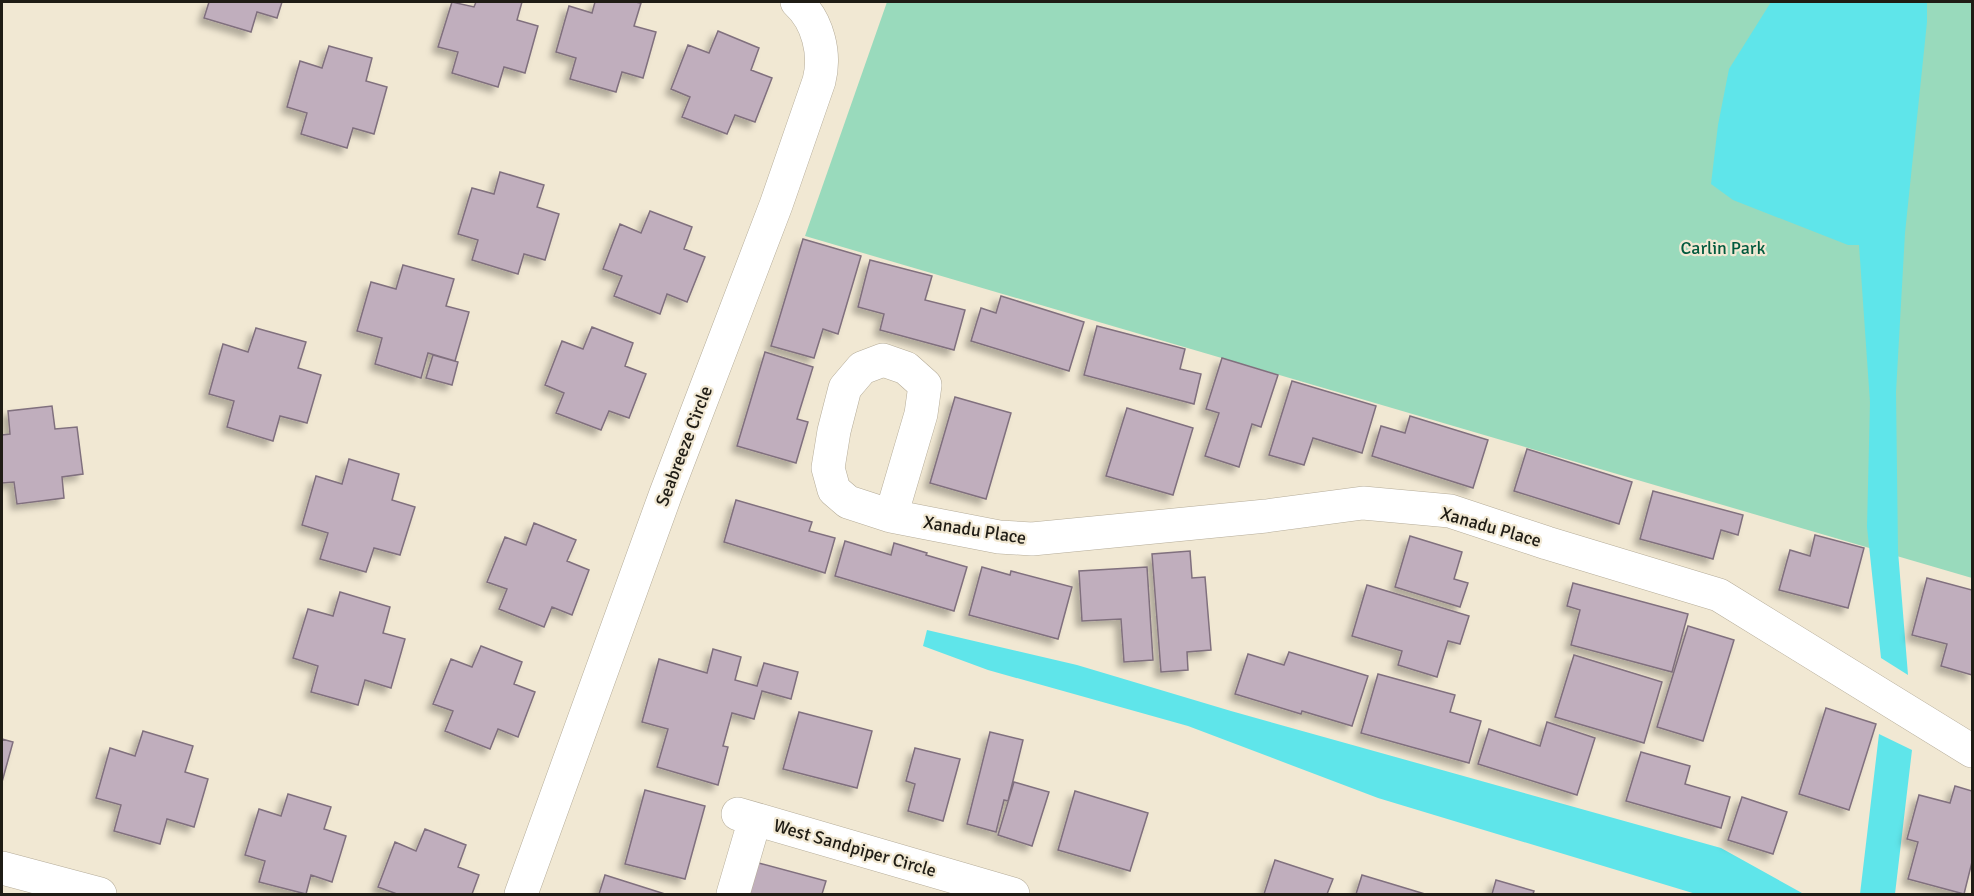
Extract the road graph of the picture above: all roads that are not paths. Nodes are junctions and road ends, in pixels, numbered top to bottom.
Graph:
1 (797, 2) edge
2 (891, 516) dead end
3 (1972, 751) edge
4 (2, 868) edge
5 (951, 886) edge
6 (100, 894) edge
7 (521, 894) edge
8 (733, 894) edge
9 (1013, 894) edge

1 - 7 street, Seabreeze Circle
2 - 3 street, Xanadu Place
4 - 6 street
5 - 8 street, West Sandpiper Circle
5 - 9 street, West Sandpiper Circle

